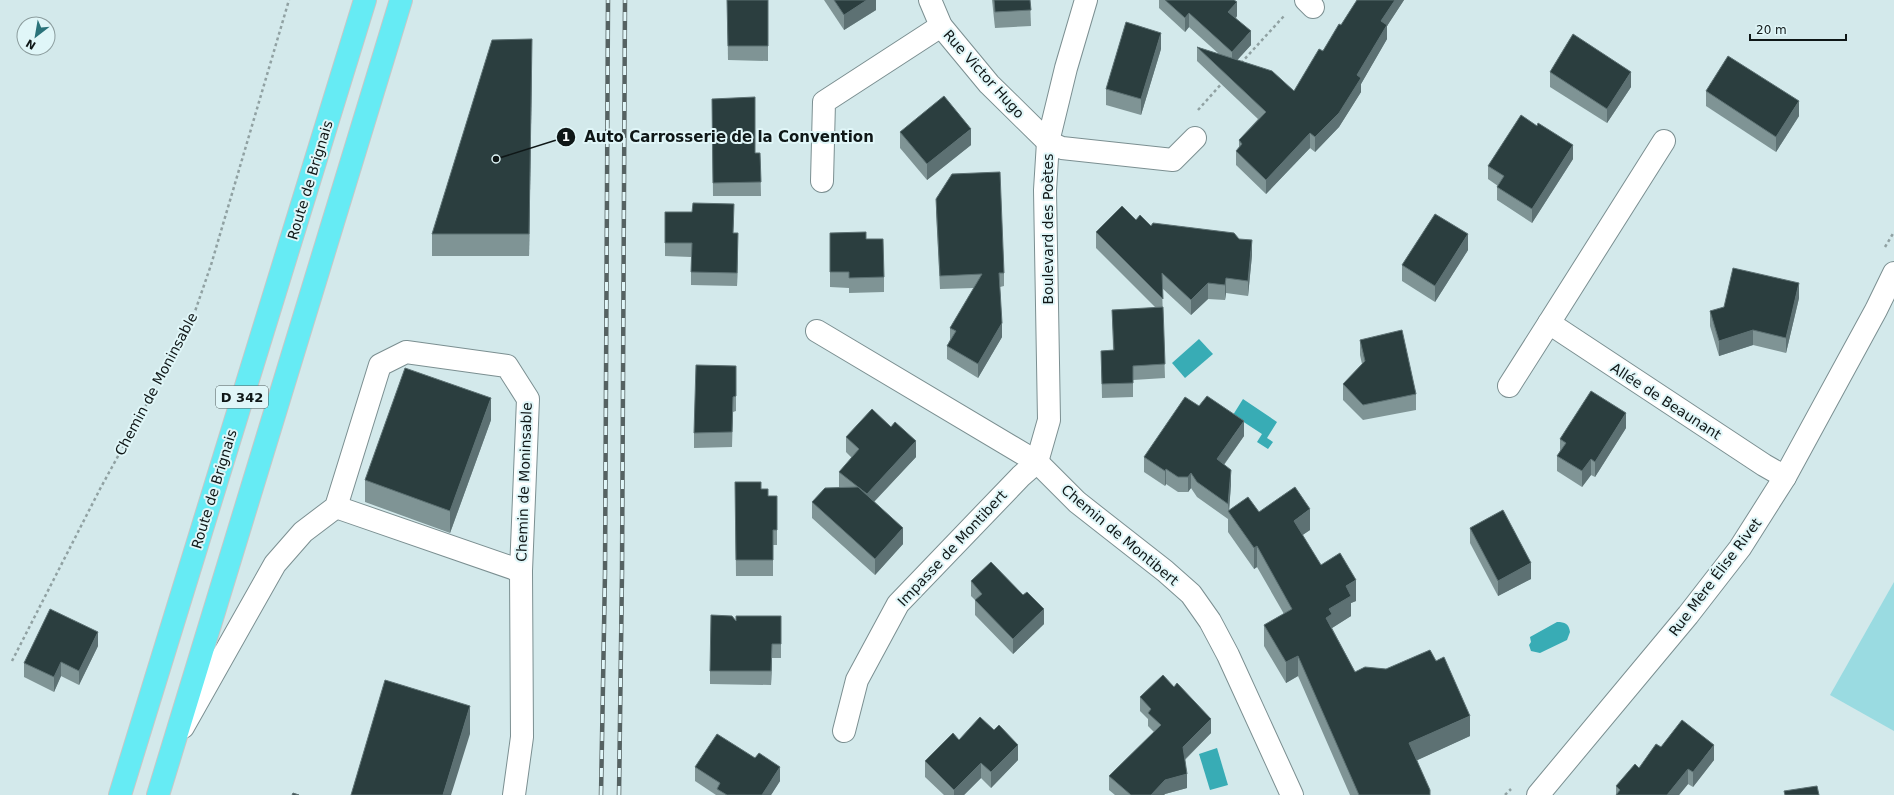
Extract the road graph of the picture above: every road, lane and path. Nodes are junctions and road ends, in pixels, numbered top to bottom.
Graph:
1 (288, 0) edge
2 (365, 0) edge
3 (401, 0) edge
4 (930, 0) edge
5 (1086, 0) edge
6 (1302, 6) edge
7 (941, 26) junction
8 (1240, 64) edge
9 (1224, 82) edge
10 (1195, 138) joint
11 (1664, 141) dead end
12 (1048, 142) junction
13 (822, 181) dead end
14 (1894, 232) edge
15 (1882, 252) dead end
16 (1894, 273) edge
17 (1548, 323) junction
18 (817, 331) dead end
19 (1509, 386) dead end
20 (1037, 462) junction
21 (1785, 477) junction
22 (336, 507) junction
23 (521, 571) junction
24 (12, 661) dead end
25 (844, 731) dead end
26 (170, 751) junction
27 (1515, 785) dead end
28 (120, 795) edge
29 (158, 795) edge
30 (514, 795) edge
31 (1292, 795) edge
32 (1505, 795) edge
33 (1538, 795) edge

1 - 24 path, Chemin de Moninsable
2 - 28 main road, Route de Brignais / D 342
3 - 26 main road, D 342
4 - 7 street, Rue Victor Hugo
5 - 12 street, Boulevard des Poètes
6 - 8 path
7 - 12 street, Rue Victor Hugo
7 - 13 street
9 - 10 path
10 - 12 street
11 - 17 street
12 - 20 street, Boulevard des Poètes
14 - 15 path
16 - 21 street, Rue Mère Élise Rivet
17 - 19 street
17 - 21 street, Allée de Beaunant
18 - 20 street, Chemin de Montibert
20 - 25 street, Impasse de Montibert
20 - 31 street, Chemin de Montibert
21 - 33 street, Rue Mère Élise Rivet
22 - 23 street, Chemin de Moninsable
22 - 23 street, Chemin de Moninsable
22 - 26 street
23 - 30 street, Chemin de Moninsable
26 - 29 main road, D 342
27 - 32 path

